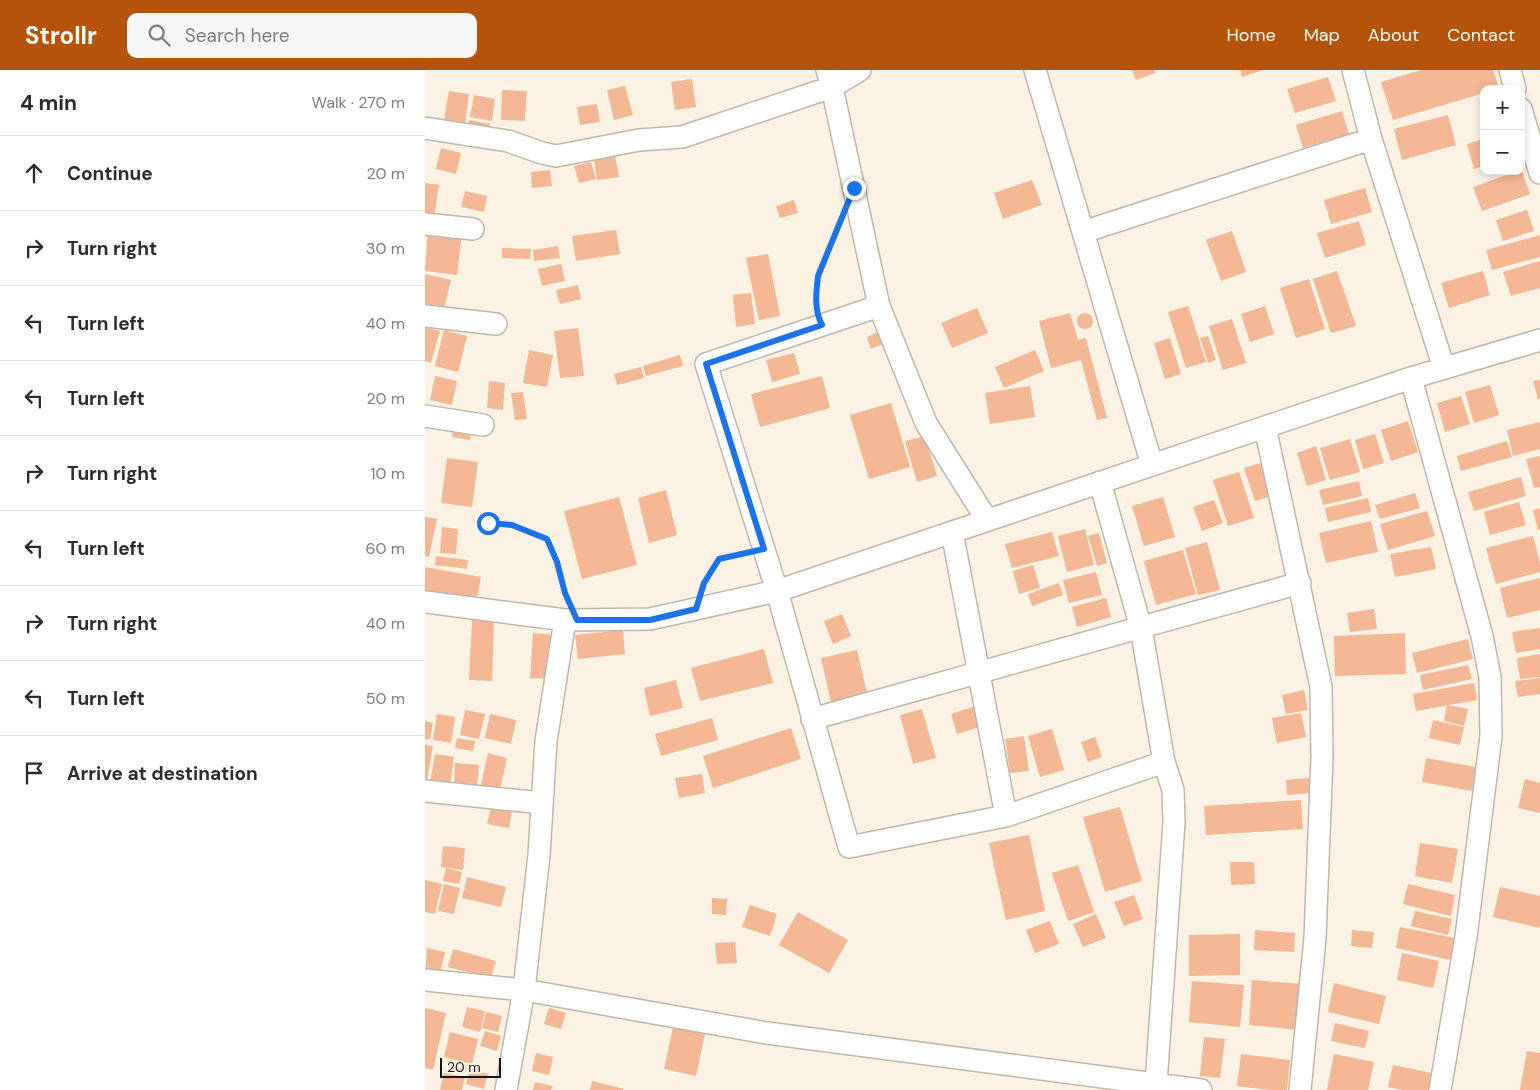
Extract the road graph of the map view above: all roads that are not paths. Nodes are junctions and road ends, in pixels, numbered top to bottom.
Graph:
1 (860, 70) edge
2 (1035, 70) edge
3 (1353, 70) edge
4 (1510, 70) edge
5 (829, 79) edge
6 (1514, 85) edge
7 (1525, 122) edge
8 (425, 128) edge
9 (1371, 140) junction
10 (1540, 173) edge
11 (425, 224) edge
12 (473, 229) dead end
13 (1083, 232) junction
14 (879, 306) junction
15 (425, 316) edge
16 (495, 324) dead end
17 (1540, 340) edge
18 (1444, 368) junction
19 (1411, 378) junction
20 (425, 416) edge
21 (483, 425) dead end
22 (1265, 427) junction
23 (1151, 465) junction
24 (1100, 482) junction
25 (987, 520) junction
26 (952, 532) junction
27 (1300, 583) junction
28 (777, 591) junction
29 (425, 602) edge
30 (571, 620) junction
31 (1141, 628) junction
32 (979, 673) junction
33 (813, 719) junction
34 (1164, 762) junction
35 (425, 791) edge
36 (543, 803) junction
37 (1006, 816) junction
38 (425, 980) edge
39 (524, 990) junction
40 (1107, 1084) edge
41 (1156, 1084) junction
42 (507, 1090) edge
43 (1199, 1090) edge
44 (1300, 1090) edge
45 (1440, 1090) edge

1 - 5 street
2 - 13 street
3 - 9 street
4 - 6 street
5 - 8 street
5 - 14 street
7 - 10 street
9 - 13 street
9 - 18 street
11 - 12 street
13 - 23 street
14 - 25 street
14 - 28 street
15 - 16 street
17 - 18 street
18 - 19 street
19 - 22 street
19 - 45 street
20 - 21 street
22 - 23 street
22 - 27 street
23 - 24 street
24 - 25 street
24 - 31 street
25 - 26 street
26 - 28 street
26 - 32 street
27 - 31 street
27 - 44 street
28 - 30 street
28 - 33 street
29 - 30 street
30 - 36 street
31 - 32 street
31 - 34 street
32 - 33 street
32 - 37 street
33 - 37 street
34 - 37 street
34 - 41 street
35 - 36 street
36 - 39 street
38 - 39 street
39 - 40 street
39 - 42 street
40 - 41 street
41 - 43 street

